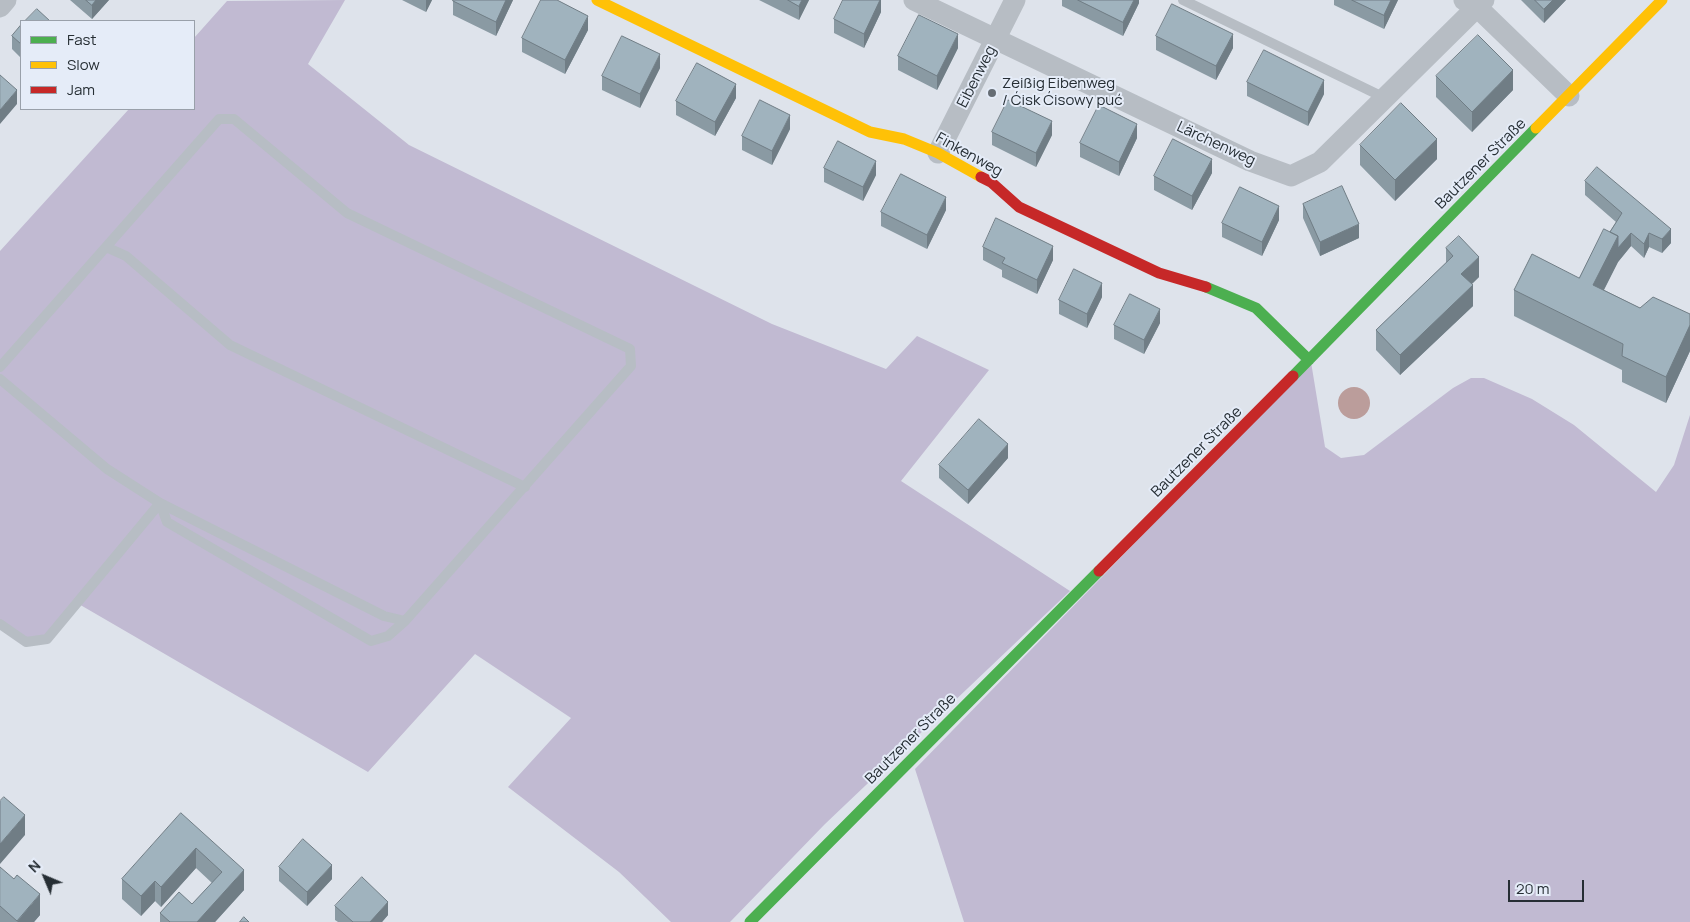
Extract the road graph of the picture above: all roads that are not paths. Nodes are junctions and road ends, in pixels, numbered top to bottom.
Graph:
1 (6, 0) edge
2 (597, 0) edge
3 (914, 0) edge
4 (1015, 0) edge
5 (1183, 0) edge
6 (1662, 0) edge
7 (1475, 2) edge
8 (0, 7) edge
9 (996, 41) junction
10 (1569, 96) junction
11 (1385, 98) junction
12 (938, 153) junction
13 (106, 247) junction
14 (1309, 360) junction
15 (0, 367) edge
16 (0, 379) edge
17 (525, 488) junction
18 (160, 503) junction
19 (405, 621) junction
20 (0, 624) edge
21 (750, 922) edge

1 - 8 street
2 - 12 street, Finkenweg
3 - 9 street, Lärchenweg
4 - 9 street, Eibenweg
5 - 11 lane
6 - 10 street, Bautzener Straße
7 - 10 street
7 - 11 street, Lärchenweg
9 - 11 street, Lärchenweg
9 - 12 street, Eibenweg
10 - 14 street, Bautzener Straße
12 - 14 street, Finkenweg
13 - 15 lane
13 - 17 lane
13 - 17 lane
14 - 21 street, Bautzener Straße
16 - 18 lane
17 - 19 lane
18 - 19 lane
18 - 19 lane
18 - 20 lane

